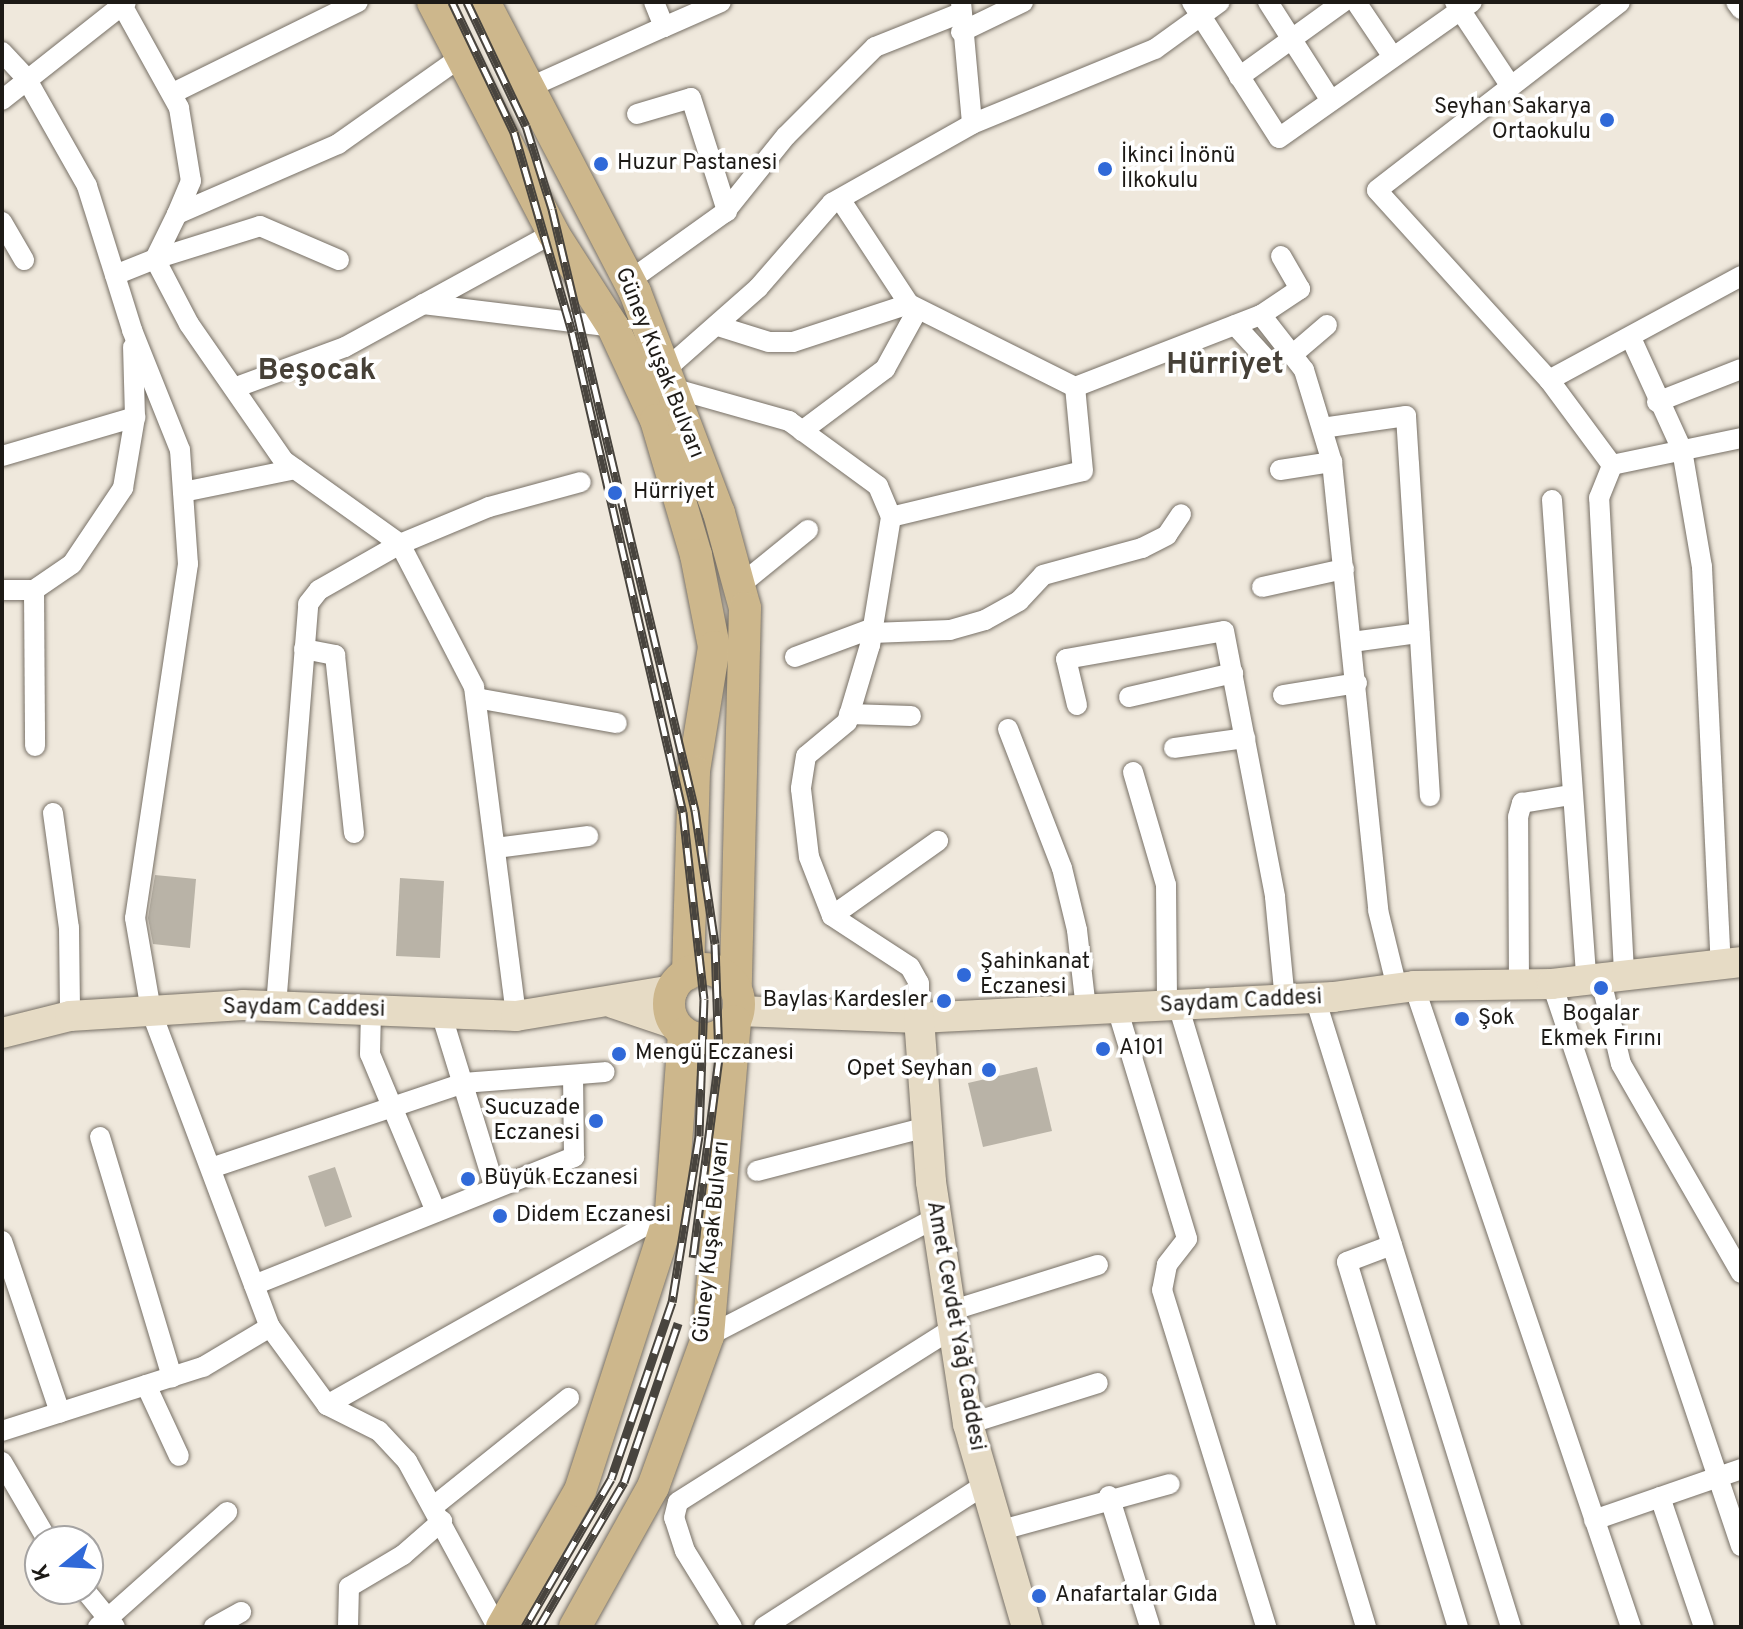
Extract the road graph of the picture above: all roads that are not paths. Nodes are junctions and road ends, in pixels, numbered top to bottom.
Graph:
1 (358, 2) edge
2 (433, 2) edge
3 (484, 2) edge
4 (654, 2) edge
5 (721, 2) edge
6 (1023, 2) edge
7 (1220, 2) edge
8 (1268, 2) edge
9 (1343, 2) edge
10 (1356, 2) edge
11 (1620, 2) edge
12 (1736, 2) edge
13 (124, 4) edge
14 (1462, 5) edge
15 (1196, 9) edge
16 (1741, 9) edge
17 (960, 16) edge
18 (664, 27) junction
19 (1291, 39) junction
20 (2, 52) edge
21 (465, 54) junction
22 (1393, 57) junction
23 (1239, 77) junction
24 (26, 78) junction
25 (1510, 85) junction
26 (528, 88) junction
27 (173, 93) junction
28 (2, 100) edge
29 (1331, 101) junction
30 (637, 114) dead end
31 (972, 124) junction
32 (840, 199) junction
33 (727, 211) junction
34 (177, 214) junction
35 (2, 222) edge
36 (553, 233) junction
37 (1281, 256) dead end
38 (155, 259) junction
39 (24, 260) dead end
40 (339, 260) dead end
41 (115, 275) junction
42 (1741, 276) edge
43 (629, 281) junction
44 (423, 304) junction
45 (914, 306) junction
46 (1261, 315) junction
47 (1235, 325) junction
48 (1327, 325) dead end
49 (718, 326) junction
50 (613, 327) junction
51 (132, 330) junction
52 (1631, 338) junction
53 (1292, 355) junction
54 (1267, 360) dead end
55 (1741, 369) edge
56 (668, 379) junction
57 (1549, 380) junction
58 (1075, 387) junction
59 (234, 388) junction
60 (1657, 402) junction
61 (135, 417) junction
62 (1322, 428) junction
63 (802, 431) junction
64 (1741, 438) edge
65 (1682, 450) junction
66 (2, 456) edge
67 (1332, 462) junction
68 (1612, 465) junction
69 (296, 469) junction
70 (1280, 470) dead end
71 (581, 482) dead end
72 (183, 492) junction
73 (1552, 500) dead end
74 (1181, 514) dead end
75 (891, 517) junction
76 (808, 530) dead end
77 (400, 544) junction
78 (1344, 569) junction
79 (739, 586) junction
80 (1262, 587) dead end
81 (2, 590) edge
82 (34, 590) junction
83 (872, 630) junction
84 (1419, 633) junction
85 (1352, 642) junction
86 (304, 649) junction
87 (795, 657) dead end
88 (1233, 673) junction
89 (1357, 683) junction
90 (1283, 695) dead end
91 (1129, 697) dead end
92 (476, 698) junction
93 (1077, 705) dead end
94 (849, 714) junction
95 (911, 716) dead end
96 (617, 723) dead end
97 (1008, 729) dead end
98 (1245, 738) junction
99 (35, 746) dead end
100 (1174, 748) dead end
101 (1133, 772) dead end
102 (1571, 795) junction
103 (1430, 796) dead end
104 (53, 813) dead end
105 (354, 833) dead end
106 (588, 836) dead end
107 (938, 841) dead end
108 (496, 848) junction
109 (832, 916) junction
110 (1731, 965) edge
111 (1603, 976) junction
112 (680, 982) junction
113 (1552, 984) junction
114 (1519, 985) junction
115 (1405, 987) junction
116 (1315, 998) junction
117 (1285, 1000) junction
118 (607, 1001) junction
119 (1172, 1005) junction
120 (276, 1006) junction
121 (736, 1007) junction
122 (1117, 1008) junction
123 (1086, 1009) junction
124 (371, 1010) junction
125 (151, 1011) junction
126 (441, 1013) junction
127 (70, 1016) junction
128 (516, 1016) junction
129 (919, 1018) junction
130 (680, 1028) junction
131 (2, 1033) edge
132 (605, 1072) dead end
133 (573, 1075) junction
134 (463, 1083) junction
135 (394, 1107) junction
136 (927, 1127) junction
137 (100, 1137) dead end
138 (211, 1168) junction
139 (757, 1171) dead end
140 (495, 1188) junction
141 (671, 1211) junction
142 (436, 1212) junction
143 (936, 1218) junction
144 (2, 1241) edge
145 (1392, 1245) junction
146 (1098, 1265) dead end
147 (1741, 1273) edge
148 (254, 1285) junction
149 (952, 1320) junction
150 (270, 1327) junction
151 (708, 1336) junction
152 (172, 1377) junction
153 (1098, 1383) dead end
154 (146, 1385) junction
155 (569, 1398) dead end
156 (327, 1405) junction
157 (60, 1412) junction
158 (968, 1424) junction
159 (2, 1431) edge
160 (179, 1456) dead end
161 (2, 1462) edge
162 (1741, 1469) edge
163 (1715, 1478) junction
164 (1170, 1484) dead end
165 (984, 1485) junction
166 (1109, 1496) junction
167 (1660, 1497) junction
168 (227, 1512) dead end
169 (438, 1513) junction
170 (1594, 1520) junction
171 (39, 1525) edge
172 (998, 1531) junction
173 (1741, 1546) edge
174 (95, 1605) edge
175 (241, 1612) dead end
176 (107, 1624) edge
177 (214, 1627) edge
178 (348, 1627) edge
179 (500, 1627) edge
180 (575, 1627) edge
181 (732, 1627) edge
182 (764, 1627) edge
183 (1027, 1627) edge
184 (1150, 1627) edge
185 (1266, 1627) edge
186 (1366, 1627) edge
187 (1458, 1627) edge
188 (1511, 1627) edge
189 (1631, 1627) edge
190 (1704, 1627) edge

1 - 27 street
2 - 21 main road, Güney Kuşak Bulvarı
3 - 26 main road, Güney Kuşak Bulvarı
4 - 18 street
5 - 18 street
6 - 17 street
7 - 15 street
8 - 19 street
9 - 19 street
10 - 22 street
11 - 25 street
12 - 16 street
13 - 24 street
13 - 27 street
14 - 22 street
14 - 25 street
15 - 23 street
15 - 31 street
17 - 31 street
17 - 33 street
18 - 26 street
19 - 23 street
19 - 29 street
20 - 24 street
21 - 34 street
21 - 36 main road, Güney Kuşak Bulvarı
22 - 29 street
23 - 29 street
24 - 28 street
24 - 41 street
25 - 57 street
26 - 43 main road, Güney Kuşak Bulvarı
27 - 34 street
30 - 33 street
31 - 32 street
32 - 45 street
32 - 49 street
33 - 43 street
34 - 38 street
35 - 39 street
36 - 44 street
36 - 50 main road, Güney Kuşak Bulvarı
37 - 46 street
38 - 40 street
38 - 41 street
38 - 59 street
41 - 51 street
42 - 52 street
43 - 56 main road, Güney Kuşak Bulvarı
44 - 50 street
44 - 59 street
45 - 49 street
45 - 58 street
45 - 63 street
46 - 47 street
46 - 53 street
47 - 54 street
47 - 58 street
48 - 53 street
49 - 56 street
50 - 112 main road, Güney Kuşak Bulvarı
51 - 61 street
51 - 72 street
52 - 57 street
52 - 60 street
53 - 62 street
55 - 60 street
56 - 63 street
56 - 79 main road, Güney Kuşak Bulvarı
57 - 68 street
58 - 75 street
59 - 69 street
60 - 65 street
61 - 66 street
61 - 82 street
62 - 67 street
62 - 84 street
63 - 75 street
64 - 65 street
65 - 68 street
65 - 110 street
67 - 70 street
67 - 78 street
68 - 111 street
69 - 72 street
69 - 77 street
71 - 77 street
72 - 125 street
73 - 102 street
74 - 83 street
75 - 83 street
76 - 79 street
77 - 86 street
77 - 92 street
78 - 80 street
78 - 85 street
79 - 121 main road, Güney Kuşak Bulvarı
81 - 82 street
82 - 99 street
83 - 87 street
83 - 94 street
84 - 85 street
84 - 103 street
85 - 89 street
86 - 105 street
86 - 120 street
88 - 91 street
88 - 93 street
88 - 98 street
89 - 90 street
89 - 115 street
92 - 96 street
92 - 108 street
94 - 95 street
94 - 109 street
97 - 123 street
98 - 100 street
98 - 117 street
101 - 119 street
102 - 111 street
102 - 114 street
104 - 127 street
106 - 108 street
107 - 109 street
108 - 128 street
109 - 129 street
110 - 111 main road, Saydam Caddesi
111 - 113 main road, Saydam Caddesi
111 - 147 street
112 - 118 main road, Saydam Caddesi
112 - 121 main road
112 - 130 main road, Güney Kuşak Bulvarı
113 - 114 main road, Saydam Caddesi
113 - 163 street
114 - 115 main road, Saydam Caddesi
115 - 116 main road, Saydam Caddesi
115 - 170 street
116 - 117 main road, Saydam Caddesi
116 - 145 street
117 - 119 main road, Saydam Caddesi
118 - 128 main road, Saydam Caddesi
118 - 130 main road
119 - 122 main road, Saydam Caddesi
119 - 186 street
120 - 124 main road, Saydam Caddesi
120 - 125 main road, Saydam Caddesi
121 - 129 main road, Saydam Caddesi
121 - 130 main road
121 - 151 main road, Güney Kuşak Bulvarı
122 - 123 main road, Saydam Caddesi
122 - 185 street
123 - 129 main road, Saydam Caddesi
124 - 126 main road, Saydam Caddesi
124 - 135 street
125 - 127 main road, Saydam Caddesi
125 - 138 street
126 - 128 main road, Saydam Caddesi
126 - 134 street
127 - 131 main road, Saydam Caddesi
129 - 136 main road, Amet Cevdet Yağ Caddesi
130 - 141 main road, Güney Kuşak Bulvarı
132 - 133 street
133 - 134 street
133 - 140 street
134 - 135 street
134 - 140 street
135 - 138 street
135 - 142 street
136 - 139 street
136 - 143 main road, Amet Cevdet Yağ Caddesi
137 - 152 street
138 - 148 street
140 - 142 street
141 - 156 street
141 - 179 main road, Güney Kuşak Bulvarı
142 - 148 street
143 - 149 main road, Amet Cevdet Yağ Caddesi
143 - 151 street
144 - 157 street
145 - 187 street
145 - 188 street
146 - 149 street
148 - 150 street
149 - 158 main road, Amet Cevdet Yağ Caddesi
149 - 181 street
150 - 152 street
150 - 156 street
151 - 180 main road, Güney Kuşak Bulvarı
152 - 154 street
153 - 158 street
154 - 157 street
154 - 160 street
155 - 169 street
156 - 169 street
157 - 159 street
158 - 165 main road, Amet Cevdet Yağ Caddesi
161 - 171 street
162 - 163 street
163 - 167 street
163 - 173 street
164 - 166 street
165 - 172 main road, Amet Cevdet Yağ Caddesi
165 - 182 street
166 - 172 street
166 - 184 street
167 - 170 street
167 - 190 street
168 - 176 street
169 - 178 street
169 - 179 street
170 - 189 street
172 - 183 main road, Amet Cevdet Yağ Caddesi
174 - 176 street
175 - 177 street

